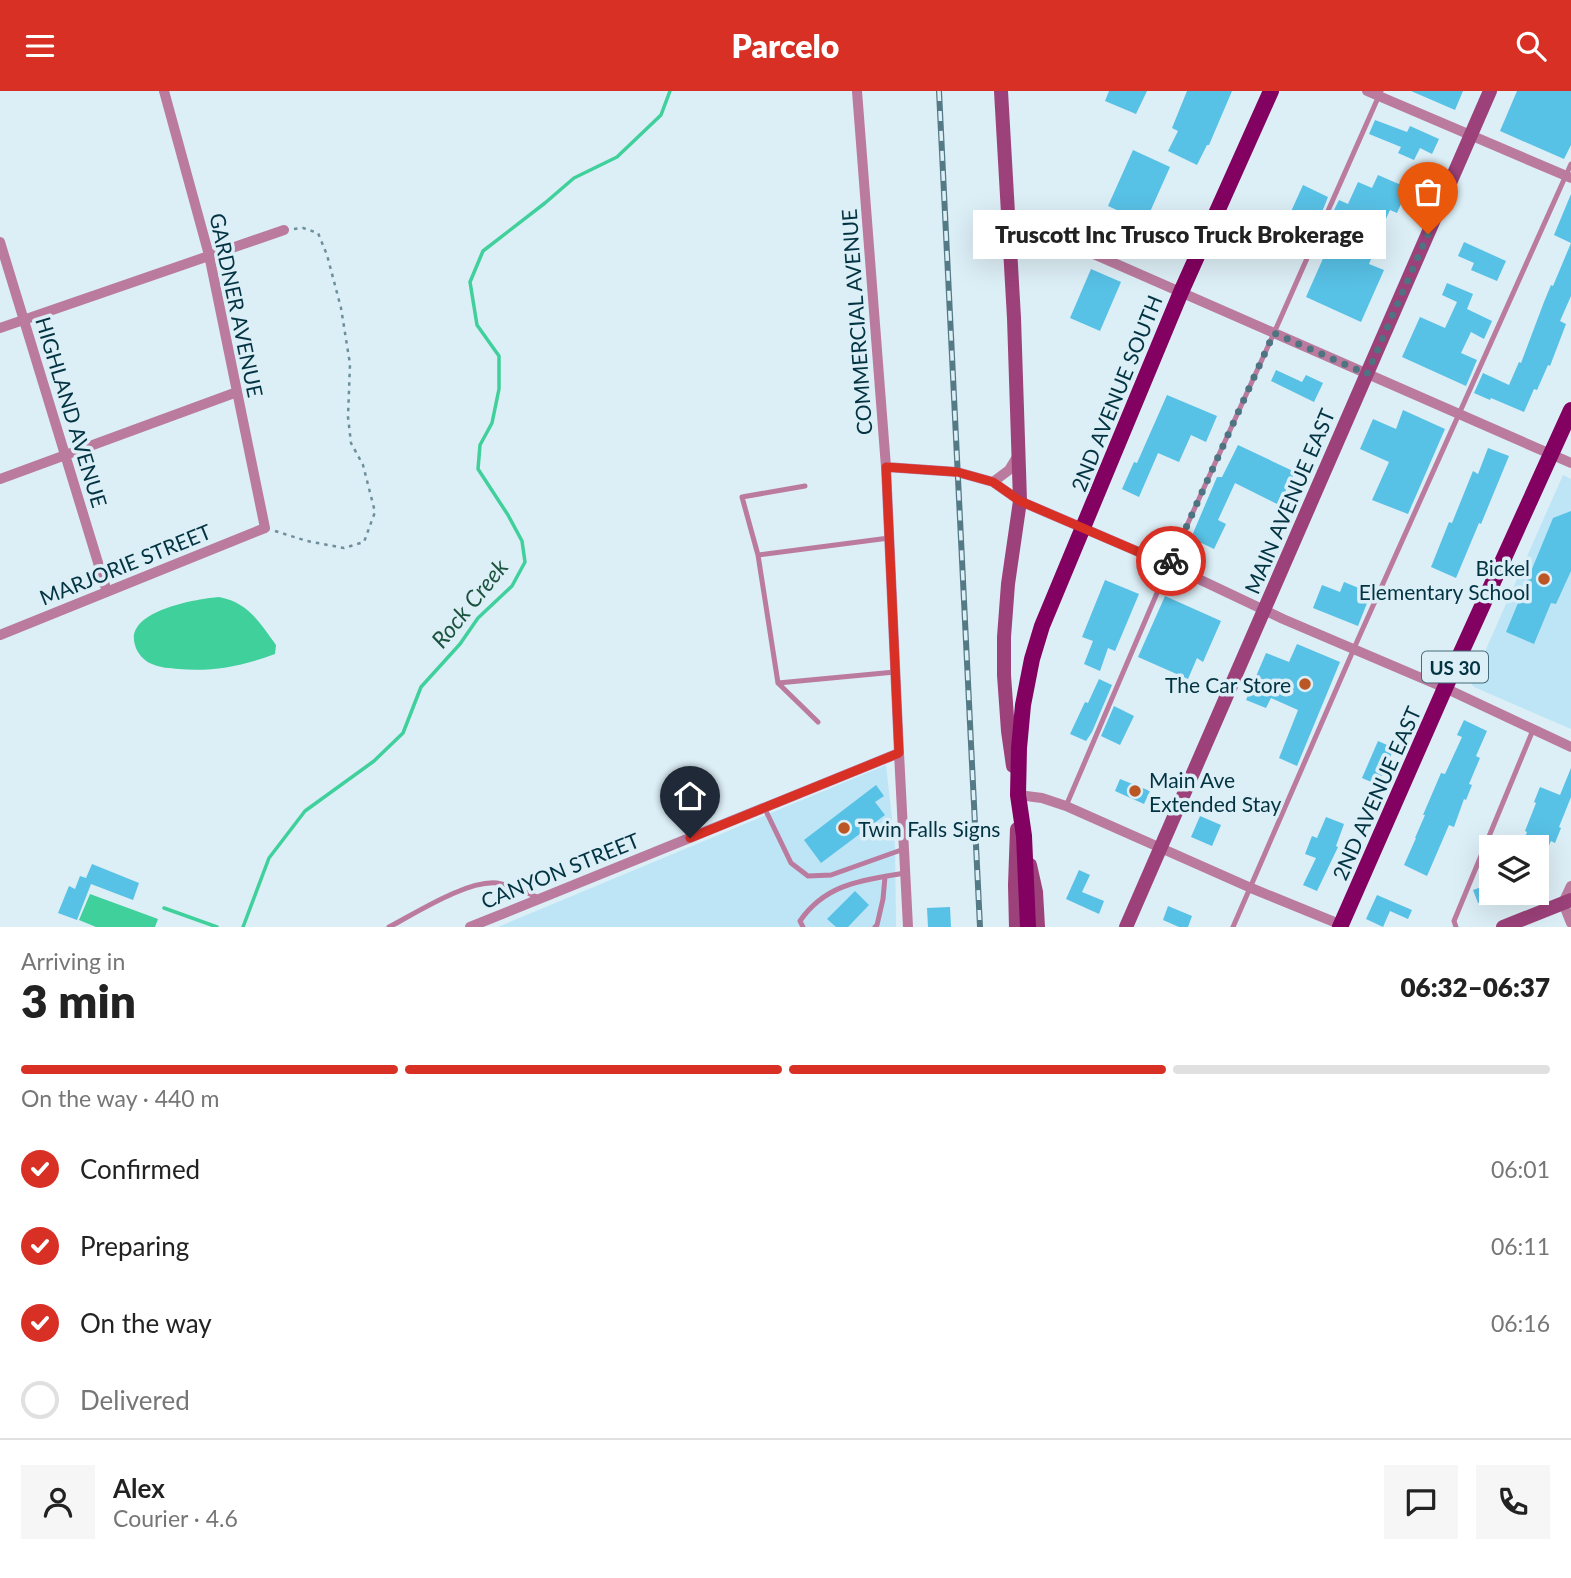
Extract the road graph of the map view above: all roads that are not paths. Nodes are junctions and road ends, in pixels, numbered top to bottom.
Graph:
1 (164, 91) edge
2 (857, 91) edge
3 (1001, 91) edge
4 (1271, 91) edge
5 (1367, 91) edge
6 (1490, 91) edge
7 (1380, 94) edge
8 (1471, 134) junction
9 (1571, 164) edge
10 (1568, 177) edge
11 (1009, 217) junction
12 (284, 230) road end
13 (0, 242) edge
14 (209, 255) junction
15 (1181, 292) junction
16 (23, 319) junction
17 (0, 328) edge
18 (1274, 333) junction
19 (1367, 374) junction
20 (237, 392) junction
21 (1571, 410) edge
22 (1458, 413) junction
23 (1019, 454) junction
24 (1552, 454) junction
25 (65, 455) junction
26 (1571, 463) edge
27 (886, 467) junction
28 (0, 479) edge
29 (993, 482) junction
30 (805, 486) dead end
31 (1020, 501) junction
32 (265, 529) joint
33 (1082, 529) junction
34 (889, 538) junction
35 (758, 555) junction
36 (1169, 565) junction
37 (107, 593) junction
38 (1265, 610) junction
39 (0, 635) edge
40 (1354, 649) junction
41 (895, 672) junction
42 (778, 683) junction
43 (1445, 688) junction
44 (818, 722) dead end
45 (1533, 729) junction
46 (1571, 747) edge
47 (899, 753) junction
48 (1018, 801) junction
49 (1066, 806) junction
50 (764, 807) junction
51 (1024, 836) junction
52 (1160, 848) junction
53 (904, 849) junction
54 (905, 873) junction
55 (885, 877) junction
56 (1571, 886) edge
57 (1251, 888) junction
58 (542, 899) junction
59 (1567, 902) edge
60 (1571, 923) edge
61 (1342, 926) edge
62 (389, 927) edge
63 (470, 927) edge
64 (803, 927) edge
65 (875, 927) edge
66 (908, 927) edge
67 (1016, 927) edge
68 (1028, 927) edge
69 (1038, 927) edge
70 (1126, 927) edge
71 (1233, 927) edge
72 (1456, 927) edge
73 (1503, 927) edge

1 - 14 street, GARDNER AVENUE
2 - 27 street, COMMERCIAL AVENUE
3 - 11 street
4 - 15 main road, 2ND AVENUE SOUTH
5 - 7 street
6 - 8 street, MAIN AVENUE EAST
7 - 8 street
7 - 18 lane
8 - 10 street
8 - 19 street, MAIN AVENUE EAST
9 - 10 lane
10 - 22 lane
11 - 15 street
11 - 23 street
12 - 14 street
13 - 16 street, HIGHLAND AVENUE
14 - 16 street
14 - 20 street, GARDNER AVENUE
15 - 18 street
15 - 33 main road, 2ND AVENUE SOUTH
16 - 17 street
16 - 25 street, HIGHLAND AVENUE
18 - 19 street
18 - 36 lane
19 - 22 street
19 - 38 street, MAIN AVENUE EAST
20 - 25 street
20 - 32 street, GARDNER AVENUE
21 - 24 main road, 2ND AVENUE EAST / US 30
22 - 24 street
22 - 40 lane
23 - 29 street
23 - 31 street
24 - 26 street
24 - 43 main road, 2ND AVENUE EAST / US 30
25 - 28 street
25 - 37 street, HIGHLAND AVENUE
27 - 29 street
27 - 34 street, COMMERCIAL AVENUE
29 - 31 street
30 - 35 lane
31 - 33 street
31 - 48 street
32 - 37 street, MARJORIE STREET
33 - 36 street
33 - 48 main road, 2ND AVENUE SOUTH
34 - 35 lane
34 - 41 street, COMMERCIAL AVENUE
35 - 42 lane
36 - 38 street
36 - 49 lane
37 - 39 street, MARJORIE STREET
38 - 40 street
38 - 52 street, MAIN AVENUE EAST
40 - 43 street
40 - 57 lane
41 - 42 lane
41 - 47 street, COMMERCIAL AVENUE
42 - 44 lane
43 - 45 street
43 - 61 main road, 2ND AVENUE EAST / US 30
45 - 46 street
45 - 72 lane
47 - 50 street, CANYON STREET
47 - 53 street, COMMERCIAL AVENUE
48 - 49 street
48 - 51 main road, 2ND AVENUE SOUTH
48 - 67 street
49 - 52 street
50 - 53 lane
50 - 58 street, CANYON STREET
51 - 68 main road, 2ND AVENUE SOUTH
51 - 69 street
52 - 57 street
52 - 70 street, MAIN AVENUE EAST
53 - 54 street, COMMERCIAL AVENUE
54 - 55 lane
54 - 66 street, COMMERCIAL AVENUE
55 - 64 lane
55 - 65 lane
56 - 59 street
57 - 61 street
57 - 71 lane
58 - 62 lane
58 - 63 street, CANYON STREET
59 - 60 street
59 - 73 street

